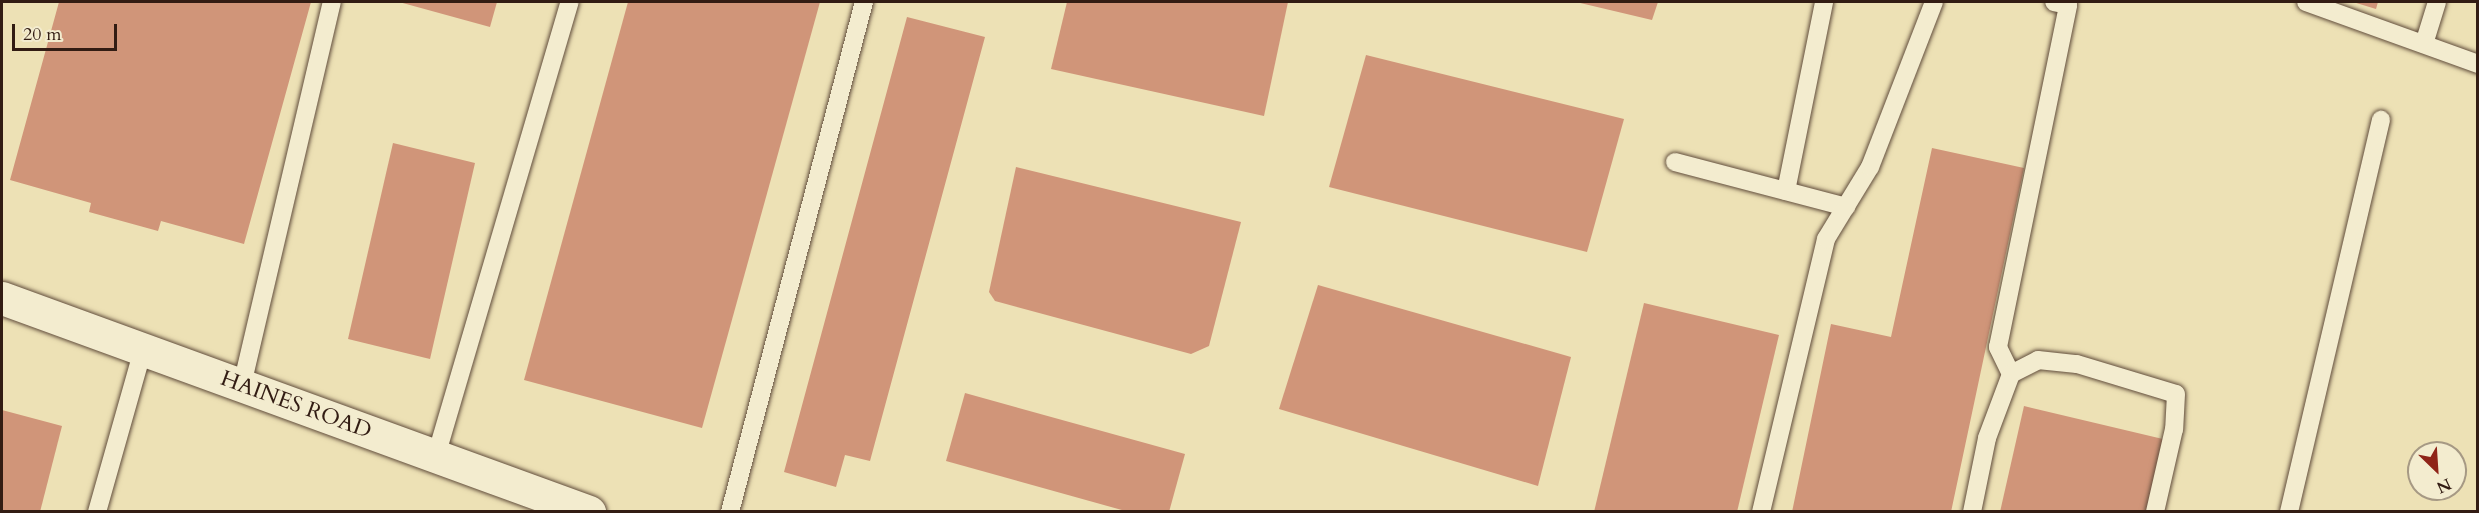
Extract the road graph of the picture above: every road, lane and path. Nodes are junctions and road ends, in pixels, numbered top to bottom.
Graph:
1 (332, 2) edge
2 (570, 2) edge
3 (864, 2) edge
4 (1824, 2) edge
5 (1934, 2) edge
6 (2054, 2) edge
7 (2306, 2) edge
8 (2437, 2) edge
9 (2424, 44) junction
10 (2478, 64) edge
11 (2381, 120) dead end
12 (1675, 162) dead end
13 (1786, 191) junction
14 (1846, 207) junction
15 (2, 298) edge
16 (143, 350) junction
17 (2011, 374) junction
18 (242, 385) junction
19 (436, 456) junction
20 (97, 512) edge
21 (590, 512) edge
22 (730, 512) edge
23 (1761, 512) edge
24 (1972, 512) edge
25 (2155, 512) edge
26 (2289, 512) edge

1 - 18 lane
2 - 19 lane
3 - 22 lane
4 - 13 lane
5 - 14 lane
6 - 17 lane
7 - 9 lane
8 - 9 lane
9 - 10 lane
11 - 26 lane
12 - 13 lane
13 - 14 lane
14 - 23 lane
15 - 16 street, HAINES ROAD
16 - 18 street, HAINES ROAD
16 - 20 lane
17 - 24 lane
17 - 25 lane
18 - 19 street, HAINES ROAD
19 - 21 street, HAINES ROAD

